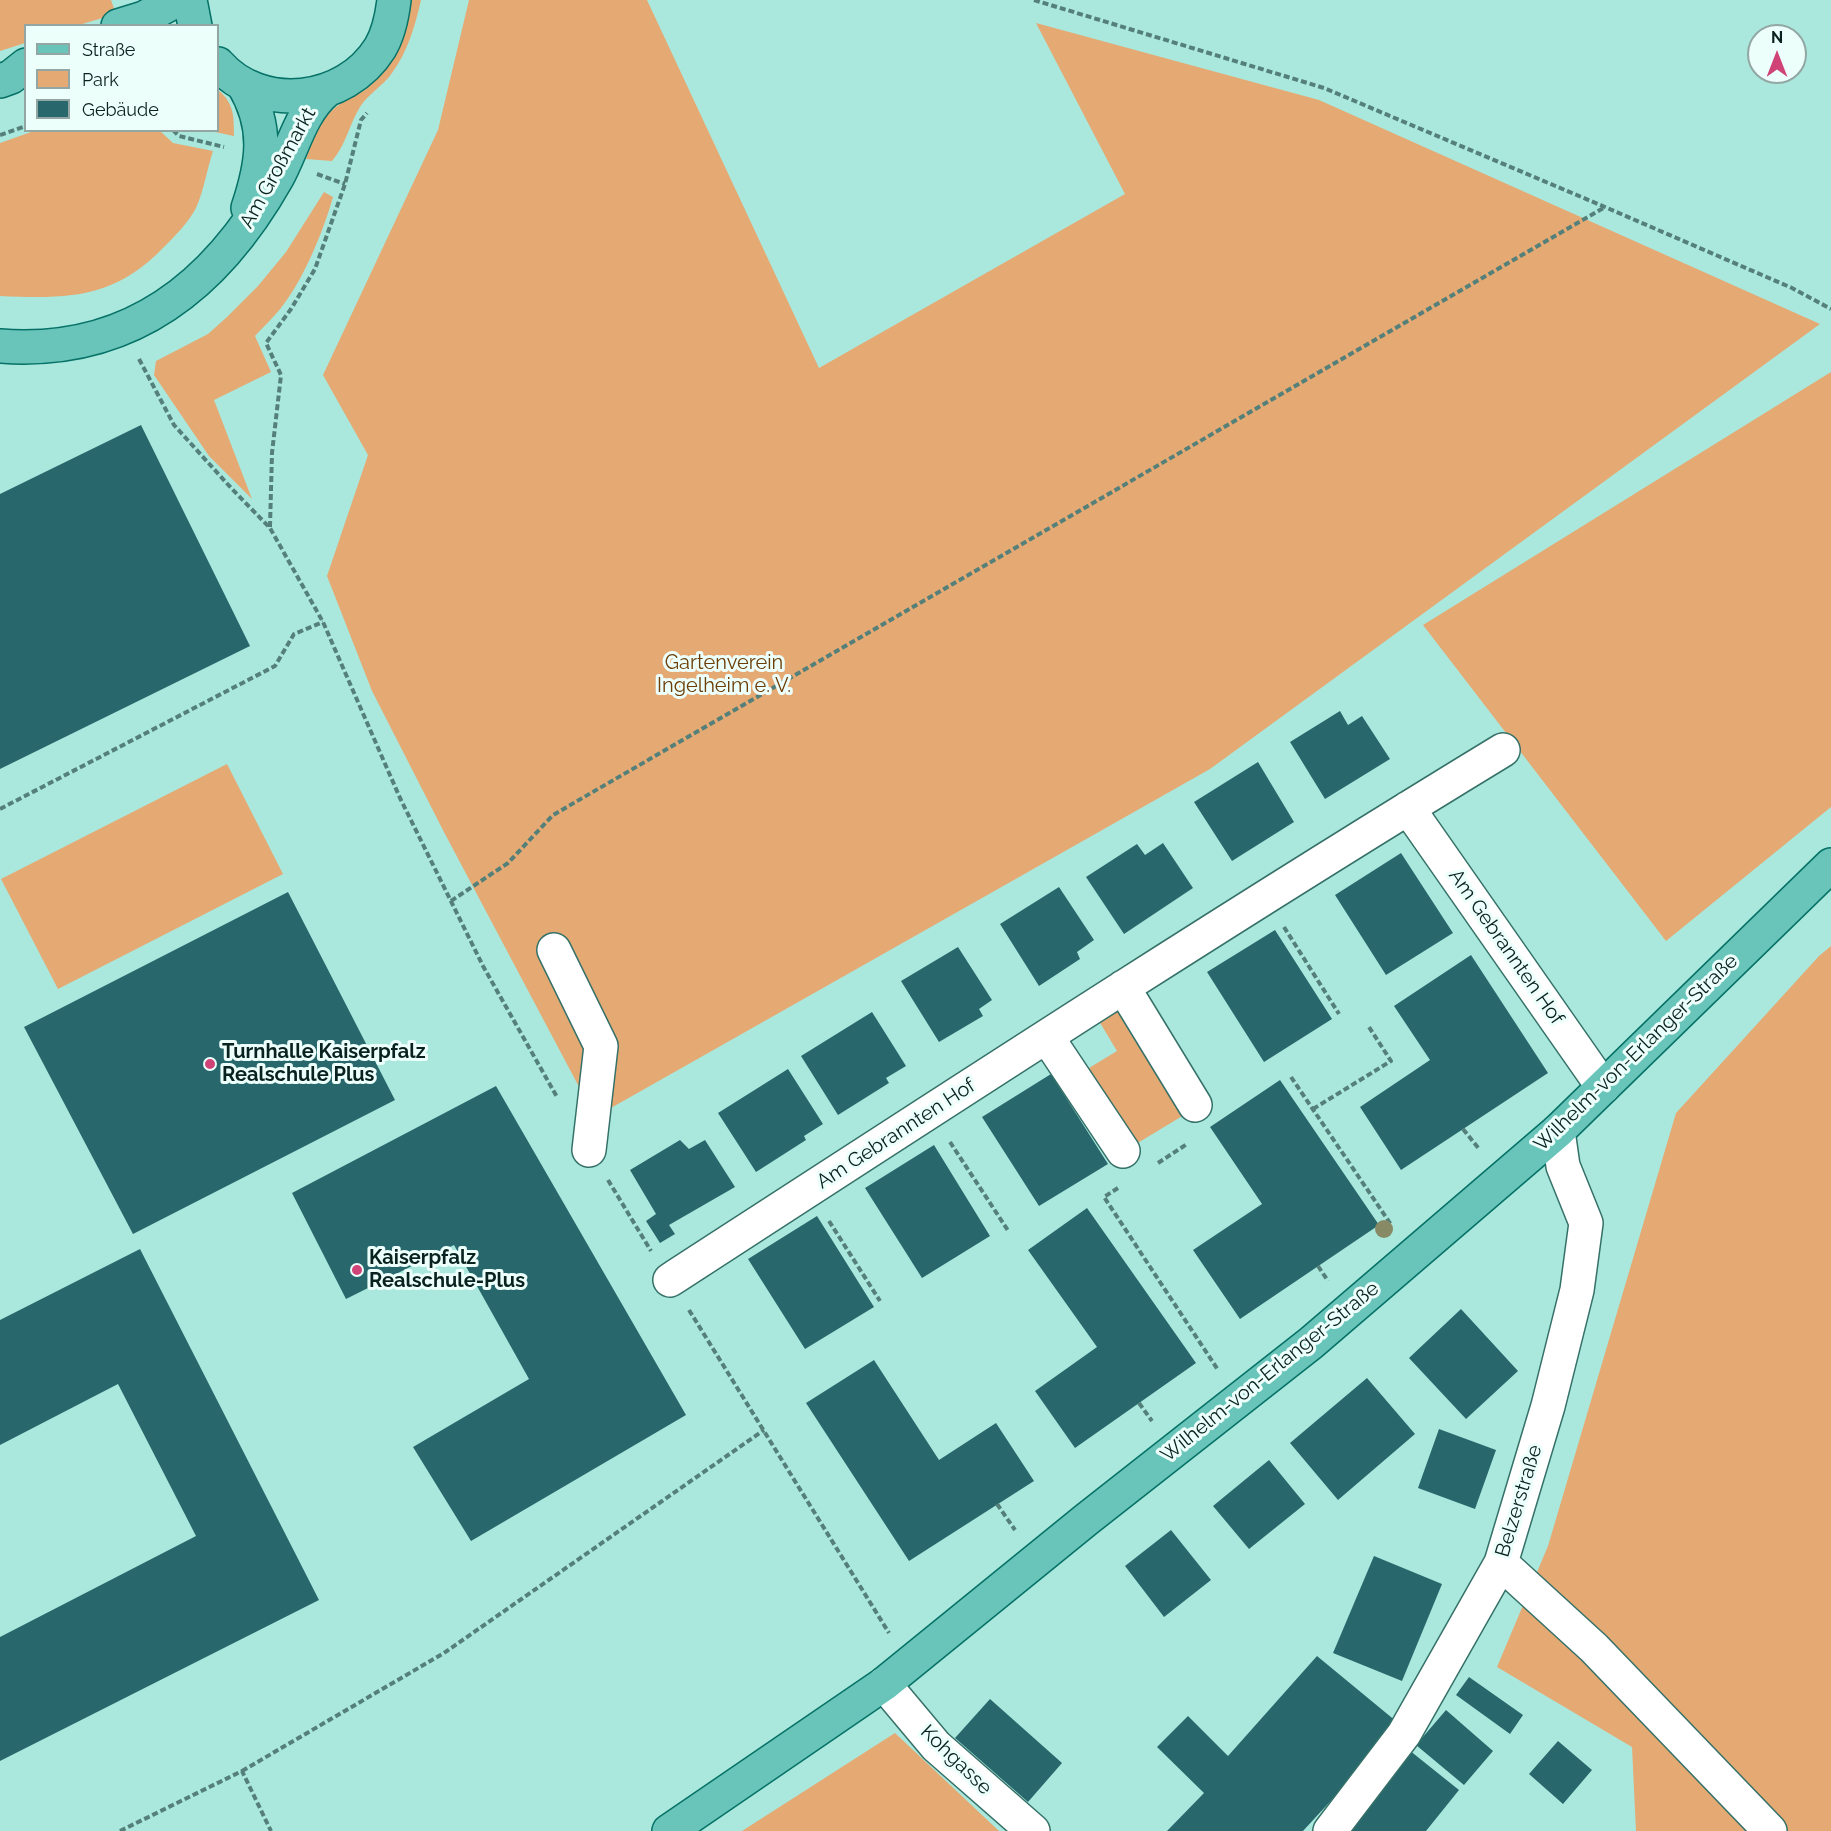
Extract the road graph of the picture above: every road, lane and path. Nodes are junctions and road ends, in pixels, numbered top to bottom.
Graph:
1 (177, 0) edge
2 (190, 0) edge
3 (394, 0) edge
4 (1034, 0) edge
5 (124, 24) edge
6 (195, 24) edge
7 (219, 65) edge
8 (243, 84) junction
9 (326, 91) junction
10 (24, 127) edge
11 (175, 132) edge
12 (0, 135) edge
13 (260, 155) junction
14 (345, 184) dead end
15 (1605, 207) junction
16 (232, 246) junction
17 (1831, 309) edge
18 (122, 329) junction
19 (0, 346) edge
20 (324, 622) dead end
21 (1503, 750) dead end
22 (1408, 808) junction
23 (0, 809) edge
24 (1831, 865) edge
25 (1266, 898) junction
26 (451, 901) dead end
27 (554, 950) dead end
28 (1123, 987) junction
29 (1338, 1014) dead end
30 (1369, 1027) dead end
31 (1047, 1037) junction
32 (1291, 1077) dead end
33 (1603, 1087) junction
34 (1195, 1104) dead end
35 (1313, 1109) junction
36 (930, 1112) junction
37 (1557, 1131) junction
38 (1187, 1144) dead end
39 (589, 1150) dead end
40 (1123, 1151) dead end
41 (1150, 1168) dead end
42 (1123, 1185) dead end
43 (810, 1190) junction
44 (1009, 1232) dead end
45 (1412, 1256) junction
46 (670, 1280) dead end
47 (880, 1302) dead end
48 (1238, 1401) junction
49 (764, 1430) dead end
50 (1501, 1563) junction
51 (884, 1684) junction
52 (242, 1771) junction
53 (120, 1831) edge
54 (271, 1831) edge
55 (669, 1831) edge
56 (1034, 1831) edge
57 (1330, 1831) edge
58 (1770, 1831) edge

1 - 5 main road
2 - 6 main road
3 - 9 main road
4 - 15 path
7 - 8 main road
8 - 9 main road
8 - 13 main road, Am Großmarkt
9 - 16 main road, Am Großmarkt
10 - 12 path
11 - 13 path
13 - 16 main road, Am Großmarkt
14 - 18 path
15 - 17 path
15 - 26 path
16 - 18 main road, Am Großmarkt
18 - 19 main road, Am Großmarkt
20 - 23 path
21 - 22 street, Am Gebrannten Hof
22 - 25 street, Am Gebrannten Hof
22 - 33 street, Am Gebrannten Hof
24 - 33 main road, Wilhelm-von-Erlanger-Straße
25 - 28 street, Am Gebrannten Hof
25 - 29 path
27 - 39 street
28 - 31 street, Am Gebrannten Hof
28 - 34 street
30 - 35 path
31 - 36 street, Am Gebrannten Hof
31 - 40 street
32 - 35 path
33 - 37 main road, Wilhelm-von-Erlanger-Straße
35 - 45 path
36 - 43 street, Am Gebrannten Hof
36 - 44 path
37 - 45 main road, Wilhelm-von-Erlanger-Straße
37 - 50 street, Belzerstraße
38 - 41 path
42 - 48 path
43 - 46 street, Am Gebrannten Hof
43 - 47 path
45 - 48 main road, Wilhelm-von-Erlanger-Straße
48 - 51 main road, Wilhelm-von-Erlanger-Straße
49 - 52 path
50 - 57 street, Belzerstraße
50 - 58 street
51 - 55 main road, Wilhelm-von-Erlanger-Straße
51 - 56 street, Kohgasse
52 - 53 path
52 - 54 path

